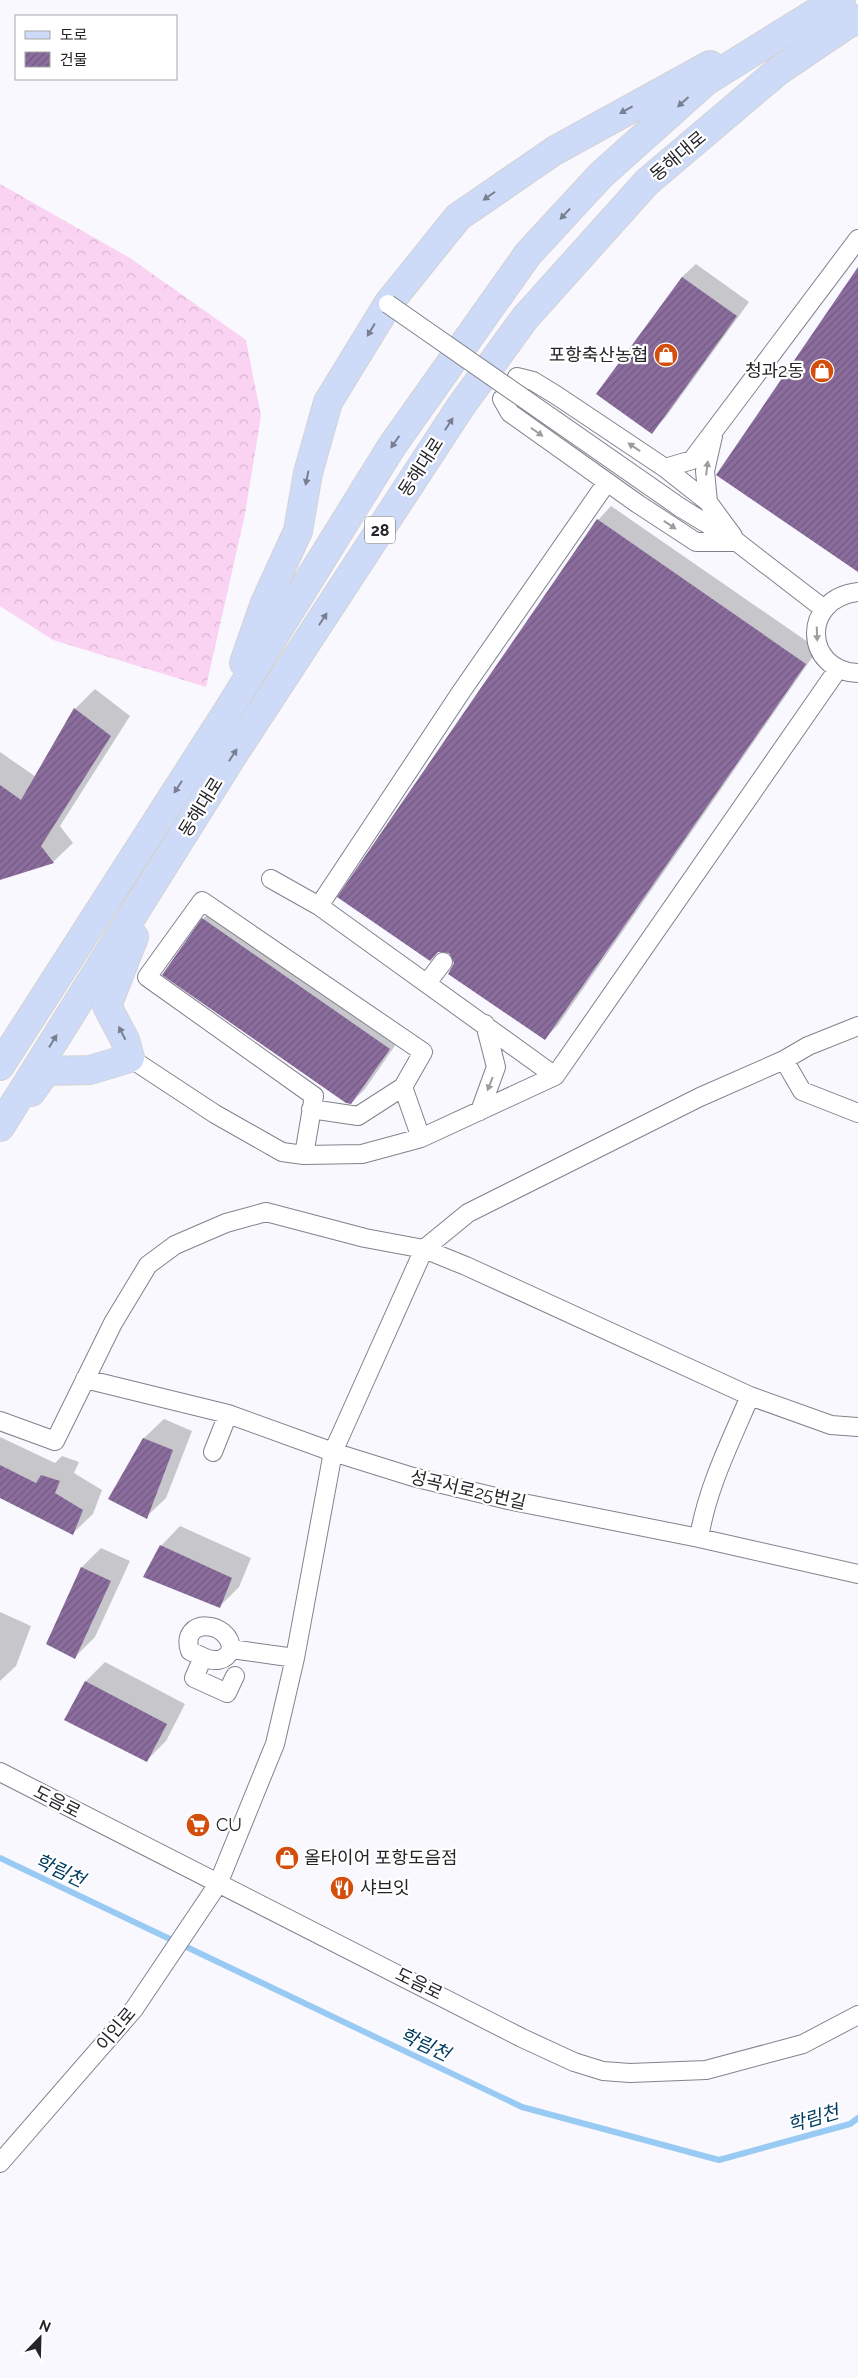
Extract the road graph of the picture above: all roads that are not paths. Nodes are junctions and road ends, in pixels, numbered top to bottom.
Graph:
1 (833, 3) edge
2 (858, 19) edge
3 (858, 239) edge
4 (388, 304) junction
5 (517, 377) dead end
6 (502, 399) dead end
7 (715, 430) junction
8 (665, 468) junction
9 (607, 482) junction
10 (708, 502) junction
11 (737, 542) junction
12 (858, 592) edge
13 (824, 609) junction
14 (838, 669) junction
15 (858, 673) edge
16 (227, 712) junction
17 (159, 875) junction
18 (270, 879) dead end
19 (319, 906) junction
20 (443, 962) dead end
21 (427, 983) junction
22 (485, 1024) junction
23 (858, 1026) edge
24 (130, 1058) junction
25 (784, 1060) junction
26 (0, 1066) edge
27 (555, 1076) junction
28 (403, 1087) junction
29 (311, 1109) junction
30 (480, 1111) junction
31 (858, 1113) edge
32 (0, 1127) edge
33 (0, 1133) edge
34 (421, 1138) junction
35 (304, 1154) junction
36 (424, 1249) junction
37 (85, 1379) junction
38 (750, 1396) junction
39 (228, 1414) junction
40 (0, 1421) edge
41 (858, 1427) edge
42 (213, 1452) dead end
43 (333, 1452) junction
44 (699, 1538) junction
45 (858, 1574) edge
46 (231, 1649) junction
47 (203, 1657) junction
48 (295, 1658) junction
49 (235, 1676) dead end
50 (0, 1772) edge
51 (218, 1884) junction
52 (858, 2015) edge
53 (0, 2163) edge

1 -> 4 main road
1 -> 16 main road
17 -> 2 main road, 동해대로 / 28
3 - 7 street
4 - 11 street, bridge
4 -> 16 main road
8 -> 5 street
6 -> 9 street
7 - 8 street
10 -> 7 street
8 - 10 street
9 -> 11 street
9 - 19 street
10 - 11 street
11 - 13 street
12 - 13 street
13 -> 14 street
14 - 15 street
14 - 27 street
16 -> 26 main road
24 -> 17 main road
32 -> 17 main road, 동해대로 / 28
18 - 19 street
19 - 21 street
20 - 21 street
21 - 22 street
22 - 27 street
22 -> 30 street
23 - 25 street
24 - 33 main road
24 - 35 street
25 - 31 street
25 - 36 street
27 - 30 street
28 - 29 street
28 - 29 street
28 - 34 street
29 - 35 street
30 - 34 street
34 - 35 street
36 - 37 street
36 - 38 street
36 - 43 street, 이인로
37 - 39 street, 성곡서로25번길
37 - 40 street
38 - 41 street
38 - 44 street
39 - 42 street
39 - 43 street, 성곡서로25번길
43 - 44 street, 성곡서로25번길
43 - 48 street, 이인로
44 - 45 street, 성곡서로25번길
46 - 47 street
46 - 47 street
46 - 48 street
47 - 49 street
48 - 51 street, 이인로
50 - 51 street, 도음로
51 - 52 street, 도음로
51 - 53 street, 이인로

